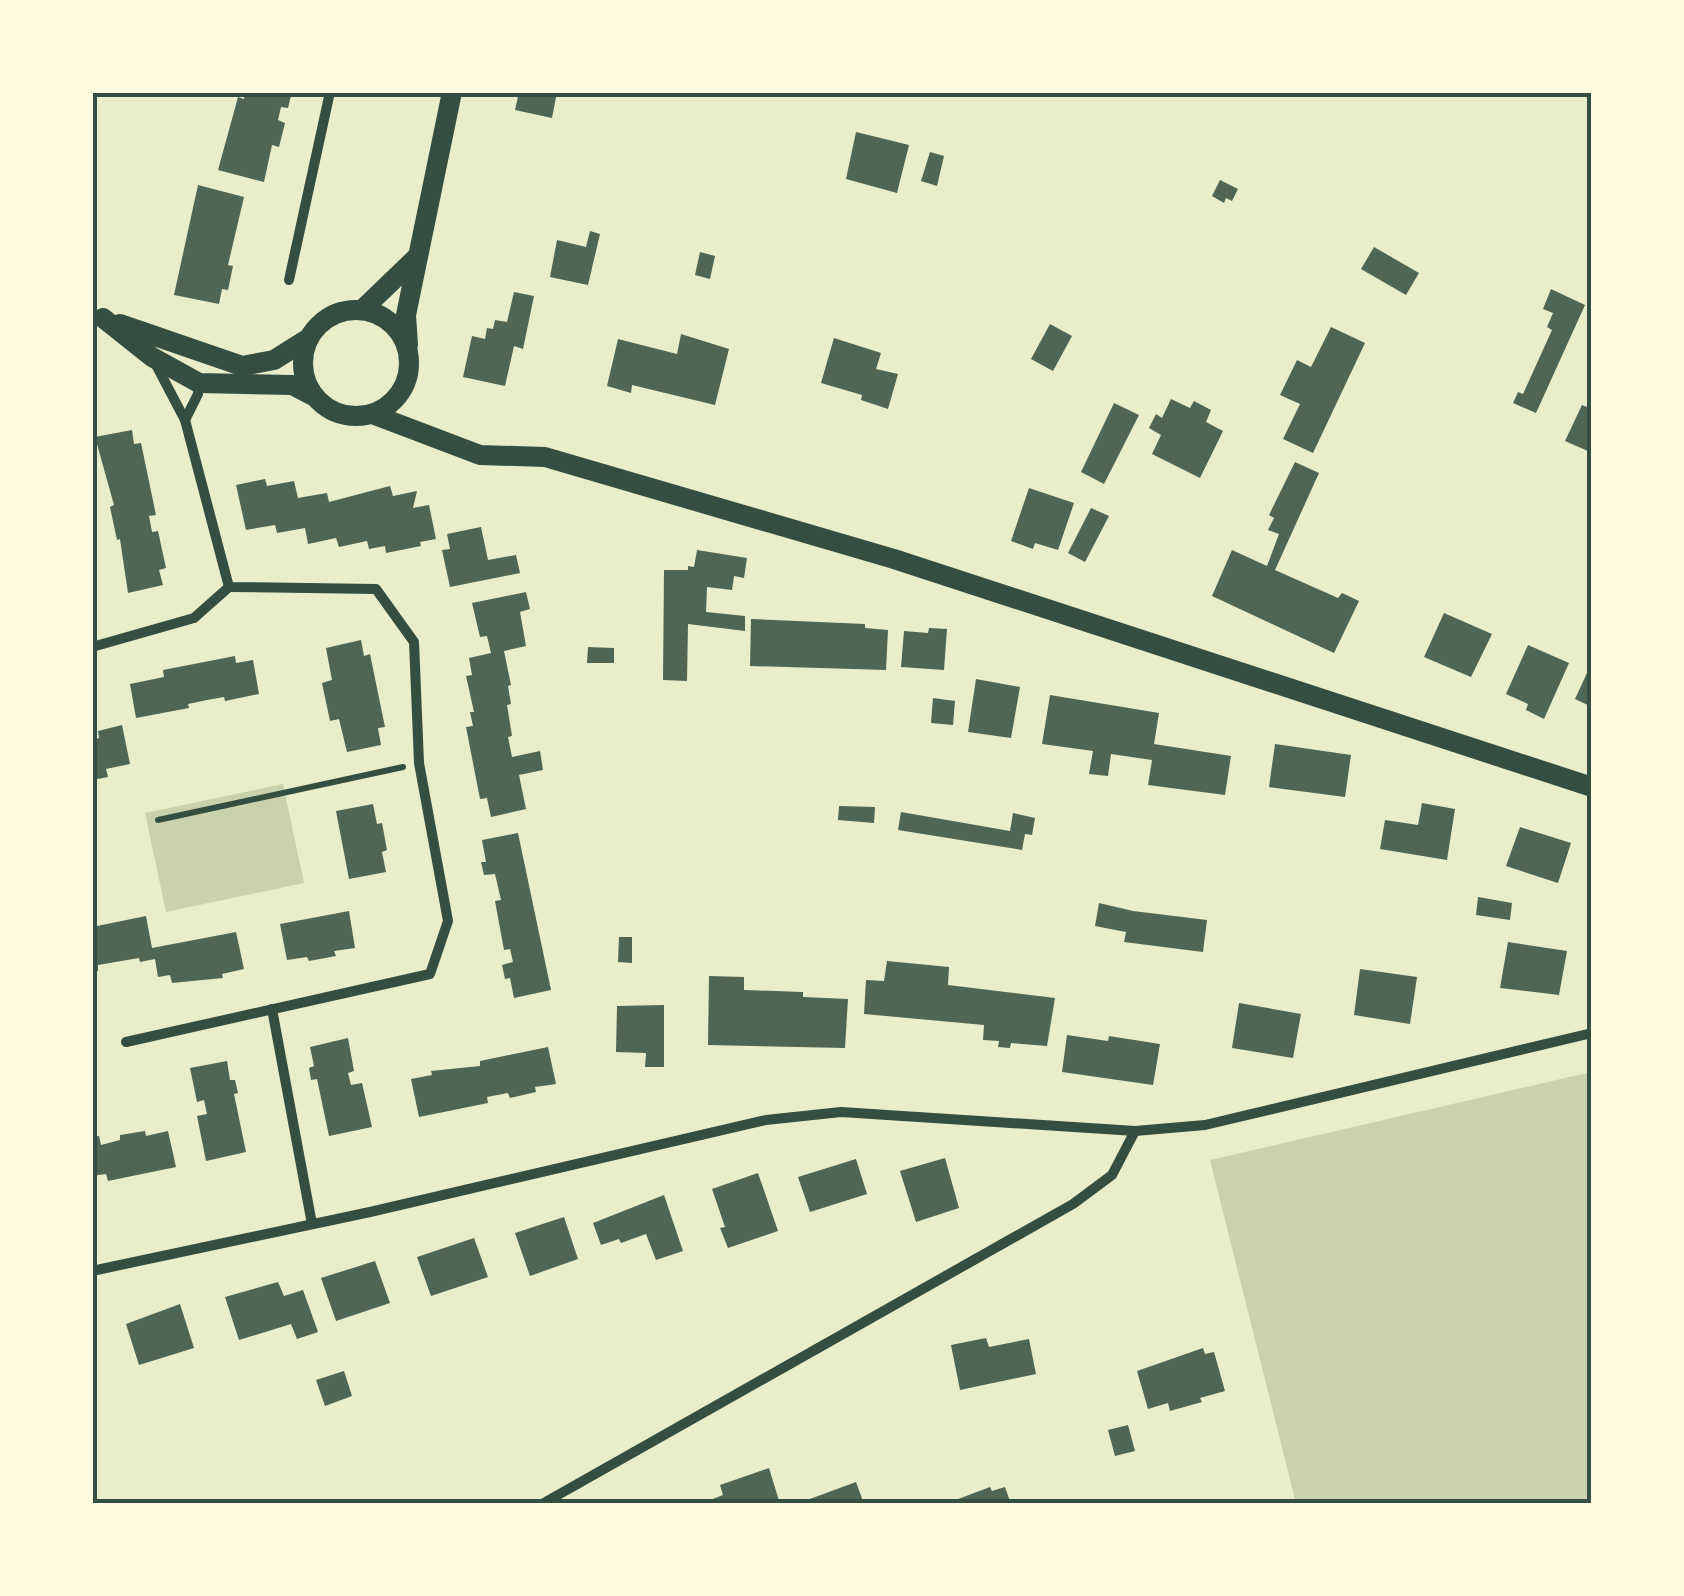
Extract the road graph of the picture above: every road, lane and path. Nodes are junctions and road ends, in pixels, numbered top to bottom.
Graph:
1 (330, 92) edge
2 (452, 92) edge
3 (419, 254) junction
4 (288, 280) dead end
5 (362, 310) junction
6 (98, 316) edge
7 (309, 338) junction
8 (408, 348) junction
9 (152, 356) junction
10 (199, 383) junction
11 (315, 396) junction
12 (372, 414) junction
13 (185, 420) junction
14 (228, 587) junction
15 (92, 647) edge
16 (418, 763) junction
17 (1592, 787) edge
18 (158, 820) dead end
19 (272, 1009) junction
20 (1592, 1033) edge
21 (126, 1042) dead end
22 (1135, 1131) junction
23 (312, 1224) junction
24 (92, 1271) edge
25 (542, 1504) edge

1 - 4 street
2 - 3 main road
3 - 5 main road
3 - 8 main road
5 - 7 main road
5 - 8 main road
6 - 7 main road
6 - 9 main road
7 - 11 main road
8 - 12 main road
9 - 10 main road
9 - 13 street
10 - 11 main road
10 - 13 street
11 - 12 main road
12 - 17 main road
13 - 14 street
14 - 15 street
14 - 16 street
16 - 18 path
16 - 19 street
19 - 21 street
19 - 23 street
20 - 22 street
22 - 23 street
22 - 25 street
23 - 24 street

